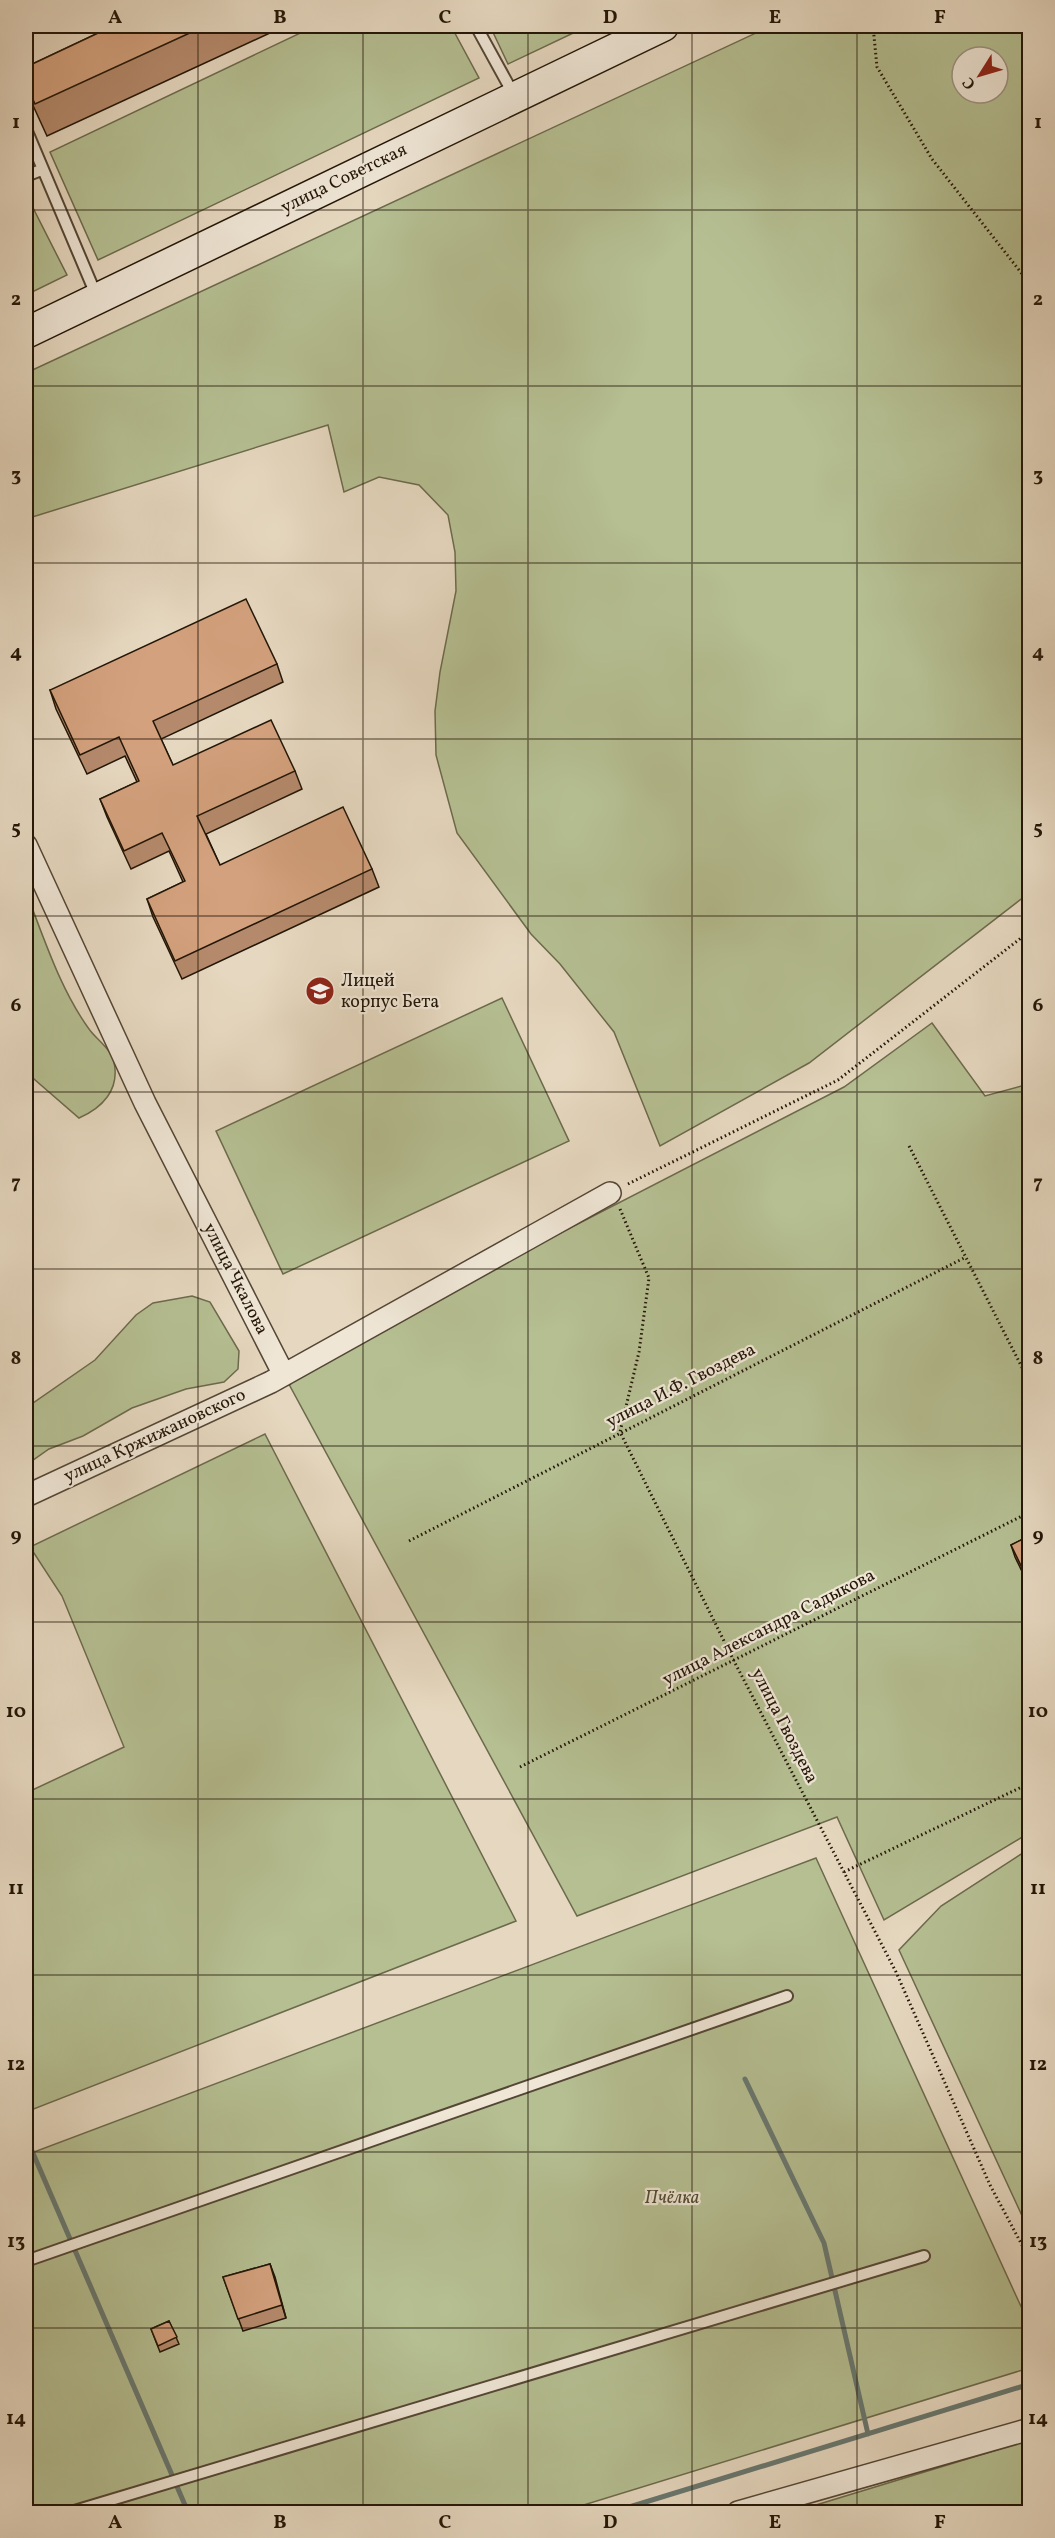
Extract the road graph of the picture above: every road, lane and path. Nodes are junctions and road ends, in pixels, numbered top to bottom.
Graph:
1 (476, 26) edge
2 (663, 26) edge
3 (873, 26) edge
4 (516, 97) junction
5 (26, 129) edge
6 (41, 170) junction
7 (26, 176) edge
8 (1029, 284) edge
9 (97, 298) junction
10 (26, 333) edge
11 (26, 845) edge
12 (1029, 931) edge
13 (909, 1146) dead end
14 (609, 1193) junction
15 (966, 1257) junction
16 (284, 1375) junction
17 (1029, 1383) edge
18 (620, 1432) junction
19 (26, 1496) edge
20 (1029, 1512) edge
21 (409, 1541) dead end
22 (734, 1661) junction
23 (520, 1767) dead end
24 (1029, 1783) edge
25 (844, 1872) junction
26 (787, 1996) dead end
27 (924, 2256) dead end
28 (1029, 2260) edge
29 (26, 2261) edge
30 (1029, 2429) edge
31 (70, 2512) edge
32 (738, 2512) edge

1 - 4 lane
2 - 4 street, улица Советская
3 - 8 path
4 - 9 street, улица Советская
5 - 6 lane
6 - 7 lane
6 - 9 lane
9 - 10 street, улица Советская
11 - 16 street, улица Чкалова
12 - 14 path
13 - 15 path
14 - 16 street
14 - 18 path
15 - 17 path
15 - 18 path, улица И.Ф. Гвоздева
16 - 19 street, улица Кржижановского
18 - 21 path, улица И.Ф. Гвоздева
18 - 22 path, улица Гвоздева
20 - 22 path, улица Александра Садыкова
22 - 23 path, улица Александра Садыкова
22 - 25 path, улица Гвоздева
24 - 25 path
25 - 28 path, улица Гвоздева
26 - 29 lane
27 - 31 lane
30 - 32 street

